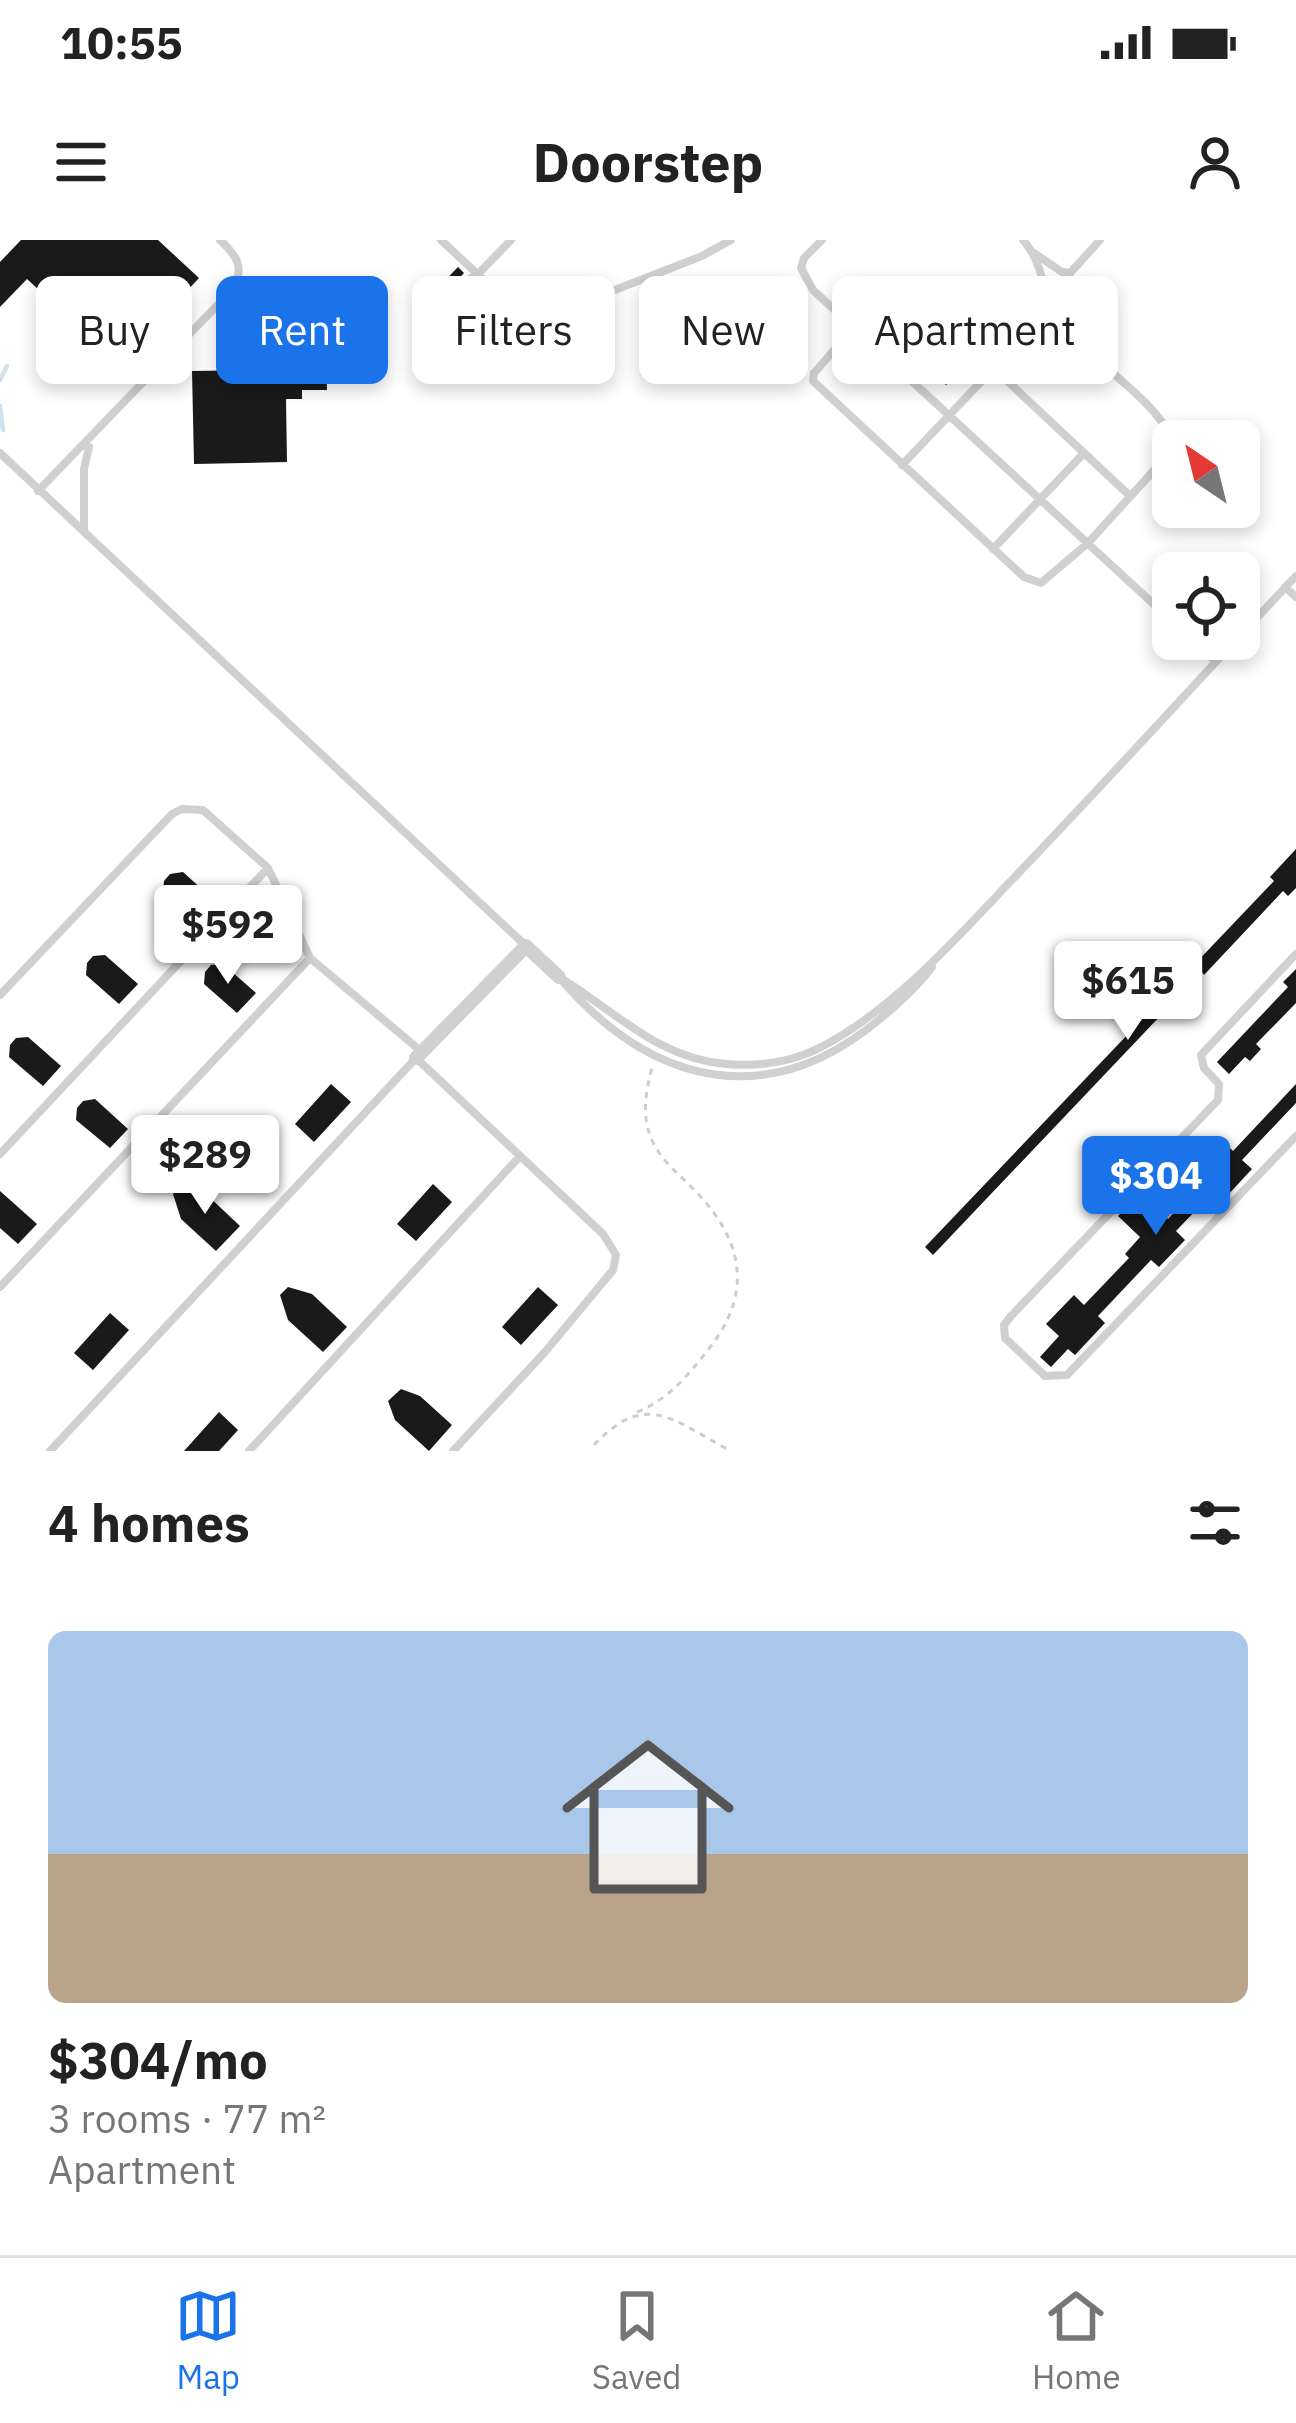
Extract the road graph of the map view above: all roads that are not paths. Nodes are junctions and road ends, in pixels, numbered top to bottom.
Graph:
1 (220, 240) edge
2 (441, 240) edge
3 (511, 240) edge
4 (731, 240) edge
5 (822, 240) edge
6 (1023, 240) edge
7 (1100, 240) edge
8 (1034, 254) junction
9 (477, 274) joint
10 (615, 291) edge
11 (832, 307) edge
12 (832, 354) edge
13 (914, 384) edge
14 (979, 384) edge
15 (1013, 384) edge
16 (949, 416) junction
17 (92, 440) junction
18 (0, 453) edge
19 (1084, 453) junction
20 (902, 465) junction
21 (38, 491) junction
22 (1130, 496) junction
23 (1039, 501) junction
24 (84, 532) junction
25 (1088, 543) junction
26 (993, 549) junction
27 (1296, 576) edge
28 (1286, 587) junction
29 (1296, 597) edge
30 (1152, 602) edge
31 (1260, 615) edge
32 (1216, 662) edge
33 (268, 868) junction
34 (526, 946) junction
35 (1296, 954) edge
36 (940, 956) junction
37 (310, 958) junction
38 (559, 977) junction
39 (0, 995) edge
40 (419, 1055) junction
41 (1296, 1136) edge
42 (0, 1154) edge
43 (520, 1156) junction
44 (0, 1287) edge
45 (50, 1451) edge
46 (249, 1451) edge
47 (453, 1451) edge

1 - 17 lane
2 - 9 lane
3 - 9 lane
4 - 10 lane
5 - 11 lane
6 - 8 lane
7 - 8 lane
8 - 22 lane
12 - 20 lane
13 - 16 lane
14 - 16 lane
15 - 19 lane
16 - 20 lane
16 - 23 lane
17 - 21 lane
17 - 24 lane
18 - 21 lane
19 - 22 lane
19 - 23 lane
20 - 26 lane
21 - 24 lane
22 - 25 lane
23 - 25 lane
23 - 26 lane
24 - 34 lane
25 - 26 lane
25 - 30 lane
27 - 28 lane
28 - 29 lane
28 - 31 lane
32 - 36 lane
33 - 37 lane
33 - 39 lane
33 - 42 lane
34 - 38 street
34 - 40 street
35 - 41 lane
36 - 38 lane
36 - 38 lane
37 - 40 lane
37 - 44 lane
40 - 43 lane
40 - 45 lane
43 - 46 lane
43 - 47 lane

